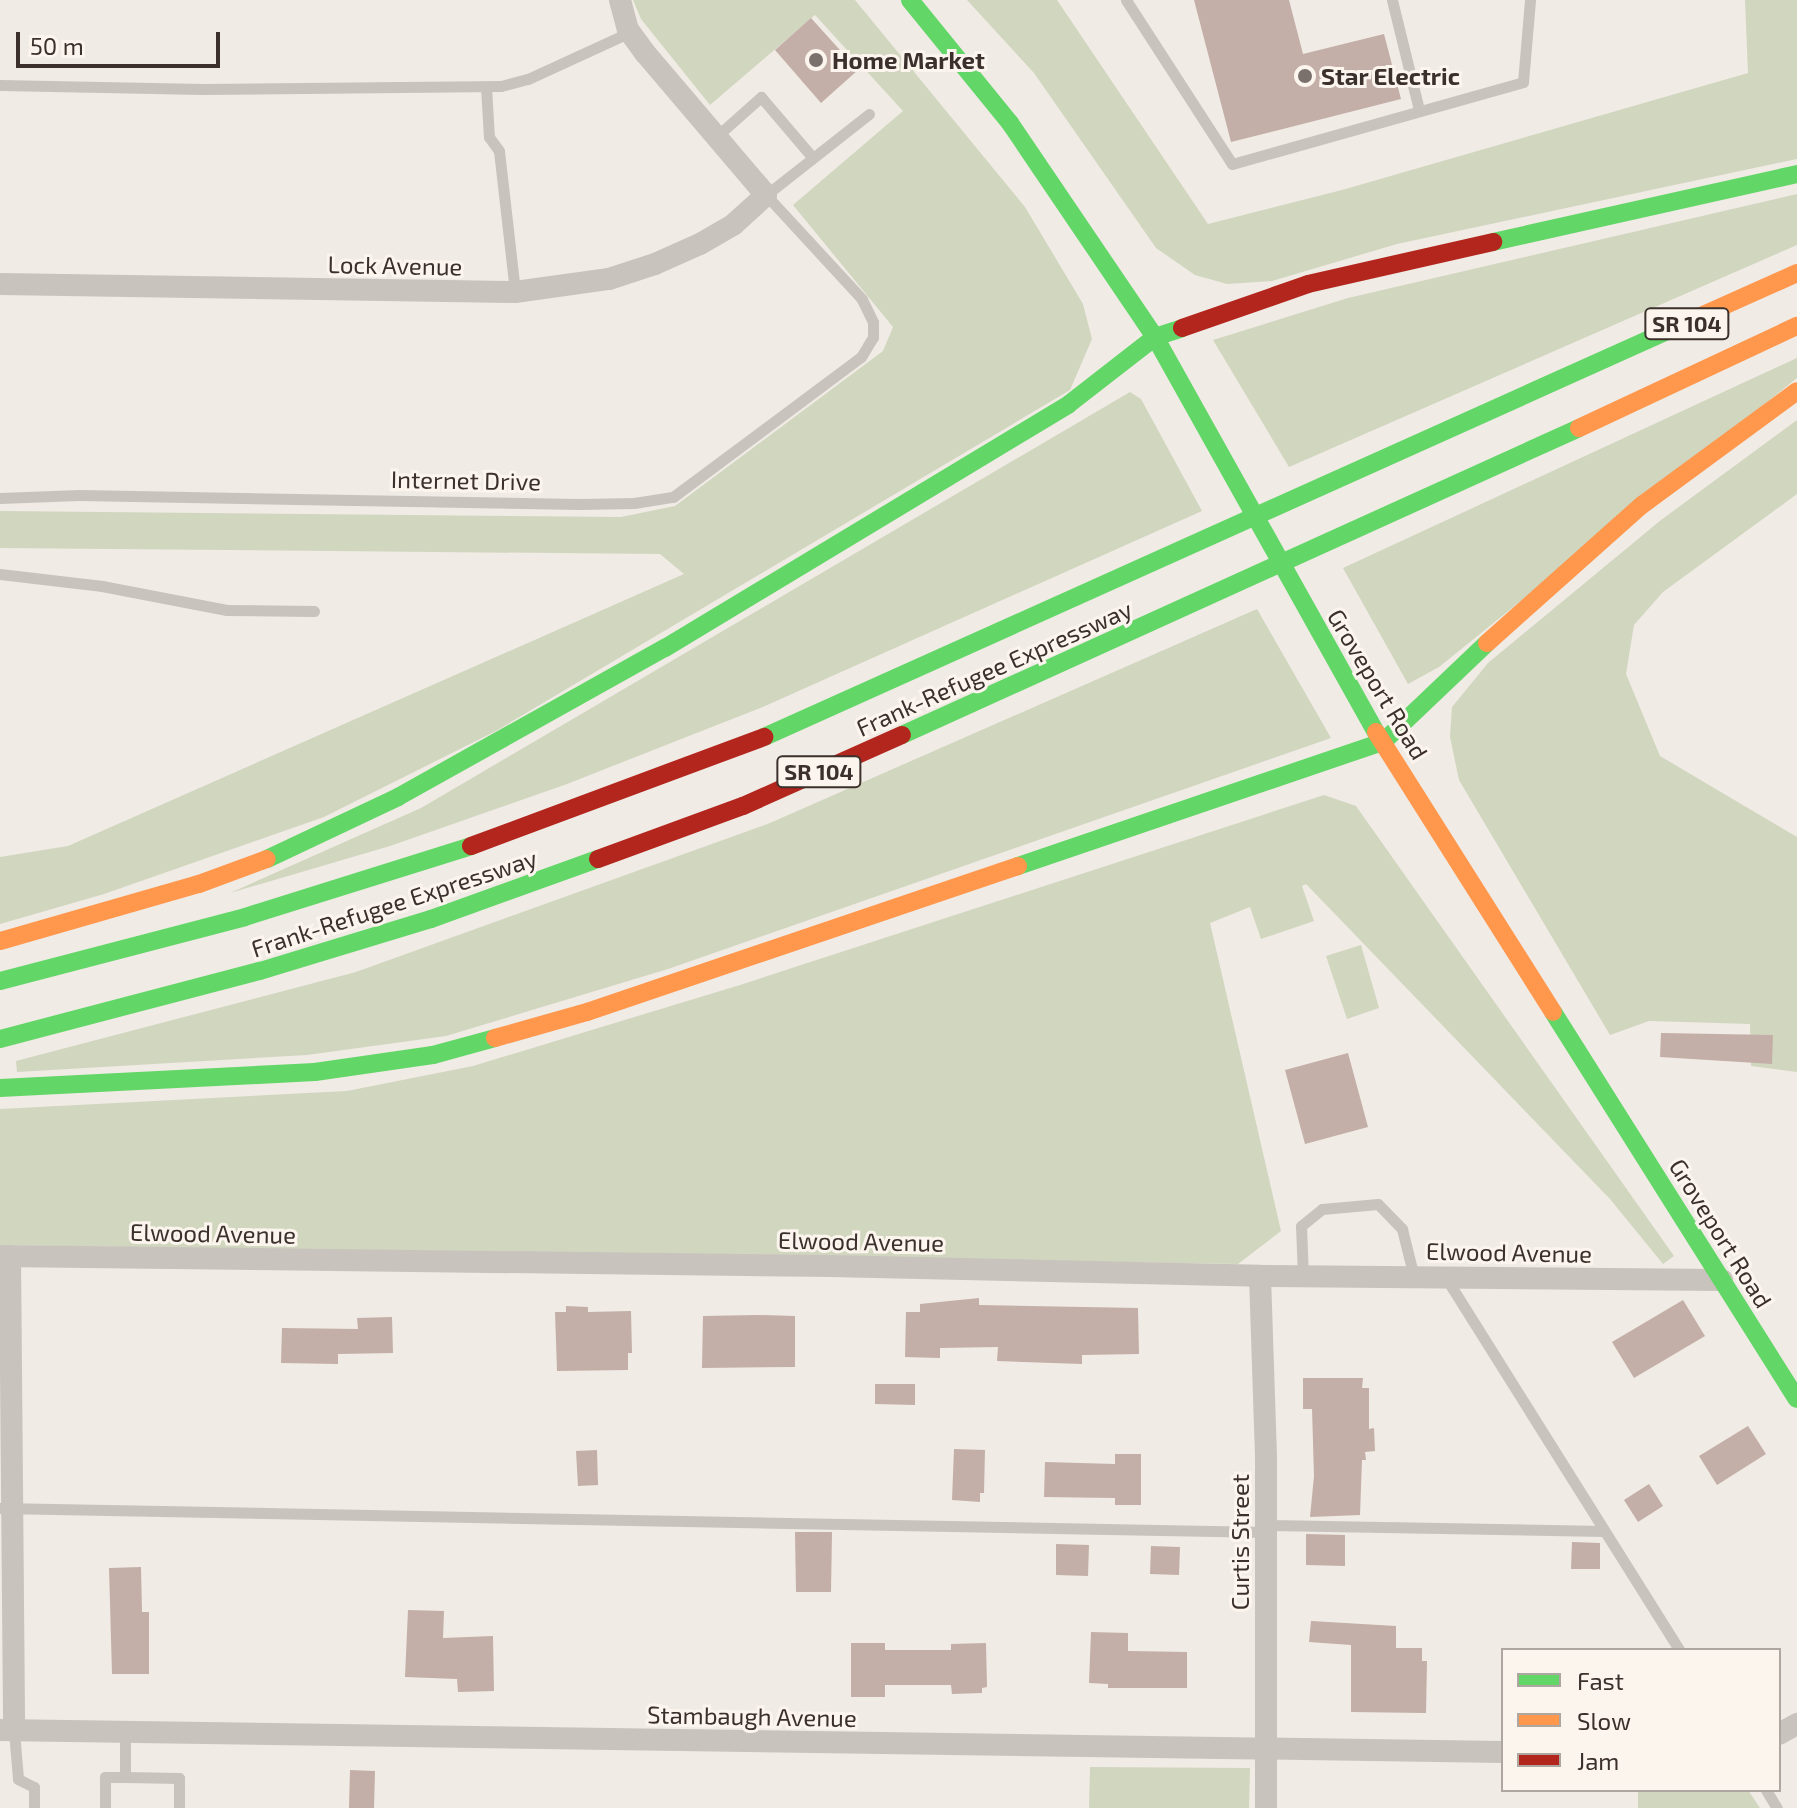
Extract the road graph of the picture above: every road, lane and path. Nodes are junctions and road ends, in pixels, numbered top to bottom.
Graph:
1 (620, 0) edge
2 (910, 0) edge
3 (1126, 0) edge
4 (1392, 0) edge
5 (1530, 0) edge
6 (630, 32) junction
7 (0, 85) edge
8 (486, 87) junction
9 (1419, 110) junction
10 (869, 114) dead end
11 (717, 136) junction
12 (813, 158) junction
13 (1797, 174) edge
14 (766, 195) junction
15 (1797, 273) edge
16 (0, 284) edge
17 (515, 292) junction
18 (1797, 326) edge
19 (1155, 337) junction
20 (1797, 391) edge
21 (0, 498) edge
22 (0, 574) edge
23 (314, 611) dead end
24 (1383, 742) junction
25 (0, 941) edge
26 (0, 981) edge
27 (0, 1039) edge
28 (0, 1088) edge
29 (5, 1256) edge
30 (1260, 1276) junction
31 (1303, 1277) junction
32 (1414, 1277) junction
33 (1446, 1277) junction
34 (1722, 1280) junction
35 (1797, 1399) edge
36 (6, 1508) edge
37 (1266, 1528) junction
38 (1604, 1531) junction
39 (1678, 1648) edge
40 (7, 1730) edge
41 (125, 1733) junction
42 (1266, 1749) junction
43 (1501, 1752) edge
44 (125, 1777) junction
45 (34, 1808) edge
46 (105, 1808) edge
47 (179, 1808) edge
48 (1266, 1808) edge

1 - 6 street
2 - 19 main road, Groveport Road
3 - 9 lane
4 - 9 lane
5 - 9 lane
6 - 8 lane
6 - 11 street
7 - 8 lane
8 - 17 lane
10 - 12 lane, Lock Avenue
11 - 12 lane
11 - 14 street
12 - 14 lane, Lock Avenue
13 - 19 main road
14 - 17 street, Lock Avenue
14 - 21 lane, Internet Drive
15 - 26 main road, Frank-Refugee Expressway / SR 104
16 - 17 street, Lock Avenue
18 - 27 main road, Frank-Refugee Expressway / SR 104
19 - 24 main road, Groveport Road
19 - 25 main road
20 - 24 main road
22 - 23 lane
24 - 28 main road
24 - 34 main road, Groveport Road
29 - 30 street, Elwood Avenue
29 - 36 street
30 - 31 street, Elwood Avenue
30 - 37 street, Curtis Street
31 - 32 street, Elwood Avenue
31 - 32 lane
32 - 33 street, Elwood Avenue
33 - 34 street, Elwood Avenue
33 - 38 lane
34 - 35 main road, Groveport Road
36 - 37 lane
36 - 40 street
37 - 38 lane
37 - 42 street, Curtis Street
38 - 39 lane
40 - 41 street, Stambaugh Avenue
40 - 45 lane
41 - 42 street, Stambaugh Avenue
41 - 44 lane
42 - 43 street, Stambaugh Avenue
42 - 48 street, Curtis Street
44 - 46 lane
44 - 47 lane

